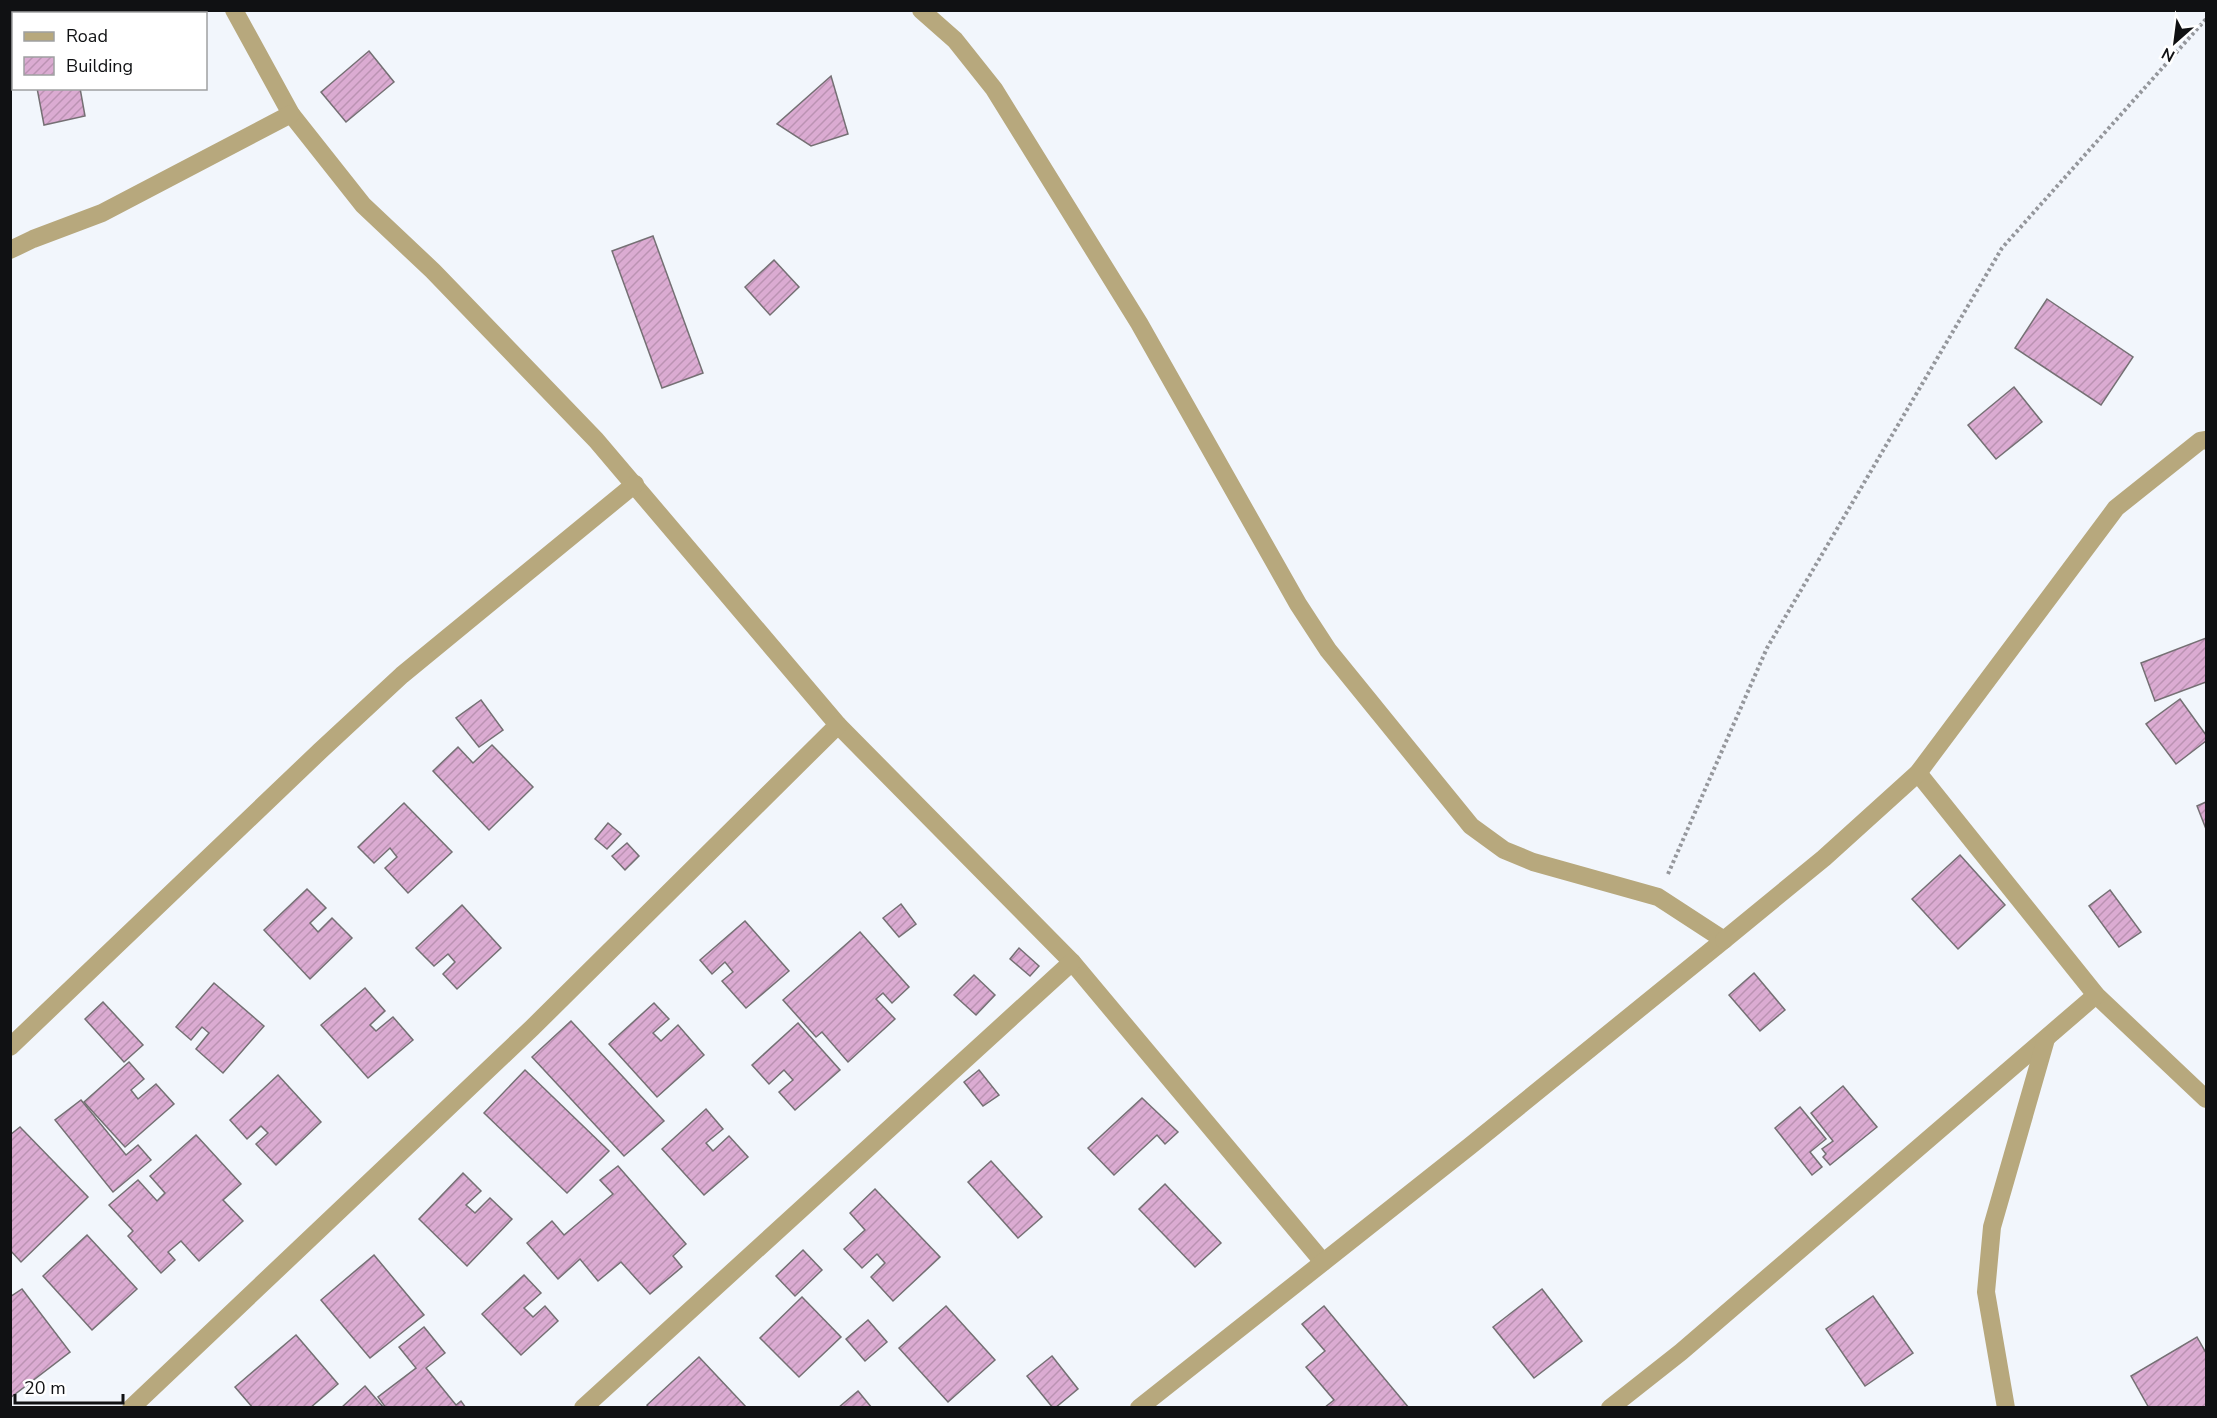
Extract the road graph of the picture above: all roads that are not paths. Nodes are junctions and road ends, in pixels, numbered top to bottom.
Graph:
1 (234, 10) edge
2 (921, 10) edge
3 (291, 114) junction
4 (10, 250) edge
5 (2206, 440) edge
6 (635, 484) junction
7 (838, 725) junction
8 (1917, 773) junction
9 (1725, 940) junction
10 (1072, 962) junction
11 (2096, 995) junction
12 (2046, 1039) junction
13 (10, 1047) edge
14 (2206, 1099) edge
15 (1323, 1262) junction
16 (131, 1407) edge
17 (583, 1407) edge
18 (1139, 1407) edge
19 (1610, 1407) edge
20 (2006, 1407) edge

1 - 3 street
2 - 9 street
3 - 4 street
3 - 6 street
5 - 8 street
6 - 7 street
6 - 13 street
7 - 10 street
7 - 16 street
8 - 9 street
8 - 11 street
9 - 15 street
10 - 15 street
10 - 17 street
11 - 12 street
11 - 14 street
12 - 19 street
12 - 20 street
15 - 18 street

